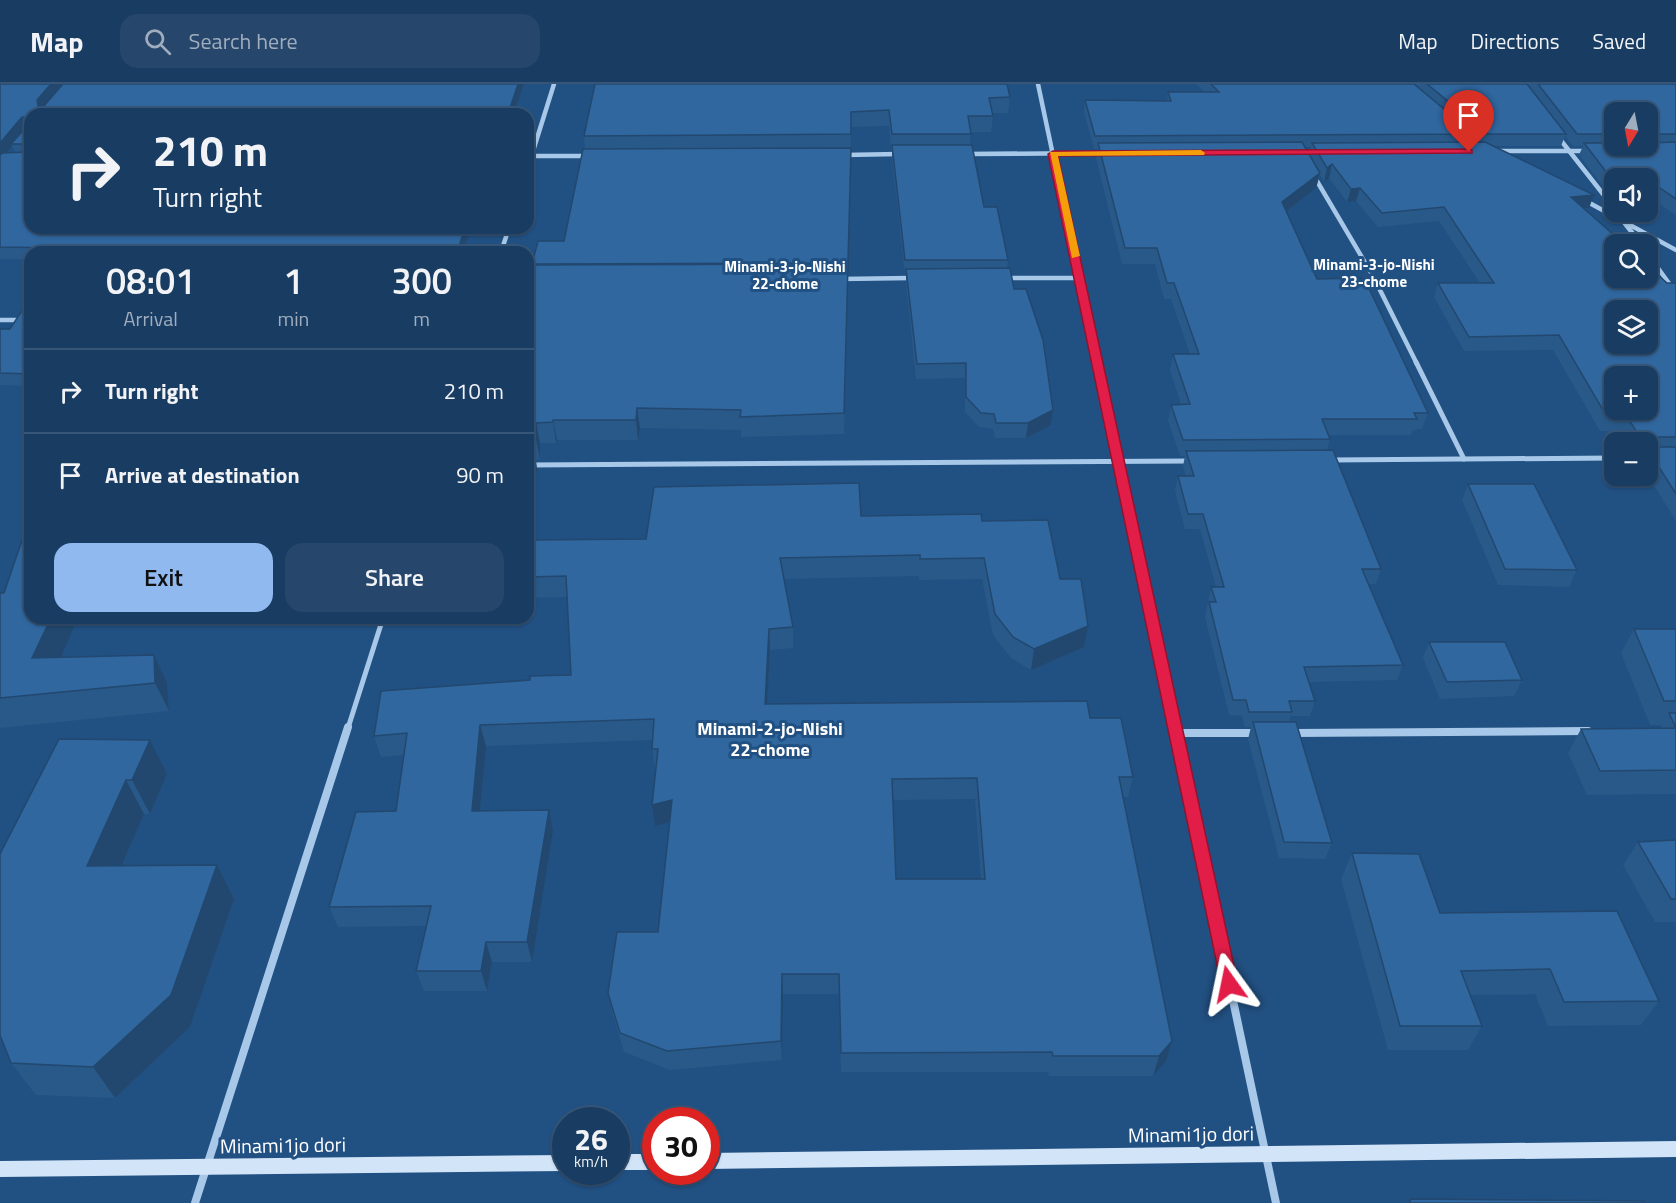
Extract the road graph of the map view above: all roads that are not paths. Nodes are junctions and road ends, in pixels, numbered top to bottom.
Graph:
1 (554, 84) edge
2 (1038, 84) edge
3 (1555, 131) edge
4 (534, 144) edge
5 (1600, 150) edge
6 (1493, 151) edge
7 (1569, 151) junction
8 (1112, 153) edge
9 (907, 154) edge
10 (966, 154) edge
11 (1053, 154) junction
12 (835, 155) edge
13 (534, 156) edge
14 (597, 156) edge
15 (1313, 173) edge
16 (1604, 196) edge
17 (1580, 198) edge
18 (1604, 211) edge
19 (1625, 222) joint
20 (1634, 234) edge
21 (1676, 250) edge
22 (1658, 268) edge
23 (920, 278) edge
24 (1004, 278) edge
25 (1080, 278) junction
26 (837, 279) edge
27 (1676, 293) edge
28 (0, 320) edge
29 (24, 320) edge
30 (1604, 458) edge
31 (1464, 459) junction
32 (1119, 460) junction
33 (1195, 460) edge
34 (1324, 460) edge
35 (534, 465) edge
36 (381, 624) edge
37 (1594, 731) edge
38 (1177, 733) junction
39 (1264, 733) edge
40 (1288, 733) edge
41 (1676, 1149) edge
42 (1265, 1154) junction
43 (720, 1161) edge
44 (552, 1162) edge
45 (206, 1167) junction
46 (0, 1169) edge
47 (195, 1203) edge
48 (1276, 1203) edge

1 - 4 street
2 - 11 street
3 - 7 street
5 - 7 street
6 - 7 street
7 - 16 street
8 - 11 street
9 - 12 street
10 - 11 street
11 - 25 street
13 - 14 street
15 - 31 street
17 - 18 street
19 - 20 street
19 - 21 street
22 - 27 street
23 - 26 street
24 - 25 street
25 - 32 street
28 - 29 street
30 - 31 street
31 - 34 street
32 - 33 street
32 - 35 street
32 - 38 street
36 - 45 street
37 - 40 street
38 - 39 street
38 - 42 street
41 - 42 street, Minami1jo dori
42 - 43 street, Minami1jo dori
42 - 48 street
44 - 45 street, Minami1jo dori
45 - 46 street, Minami1jo dori
45 - 47 street

